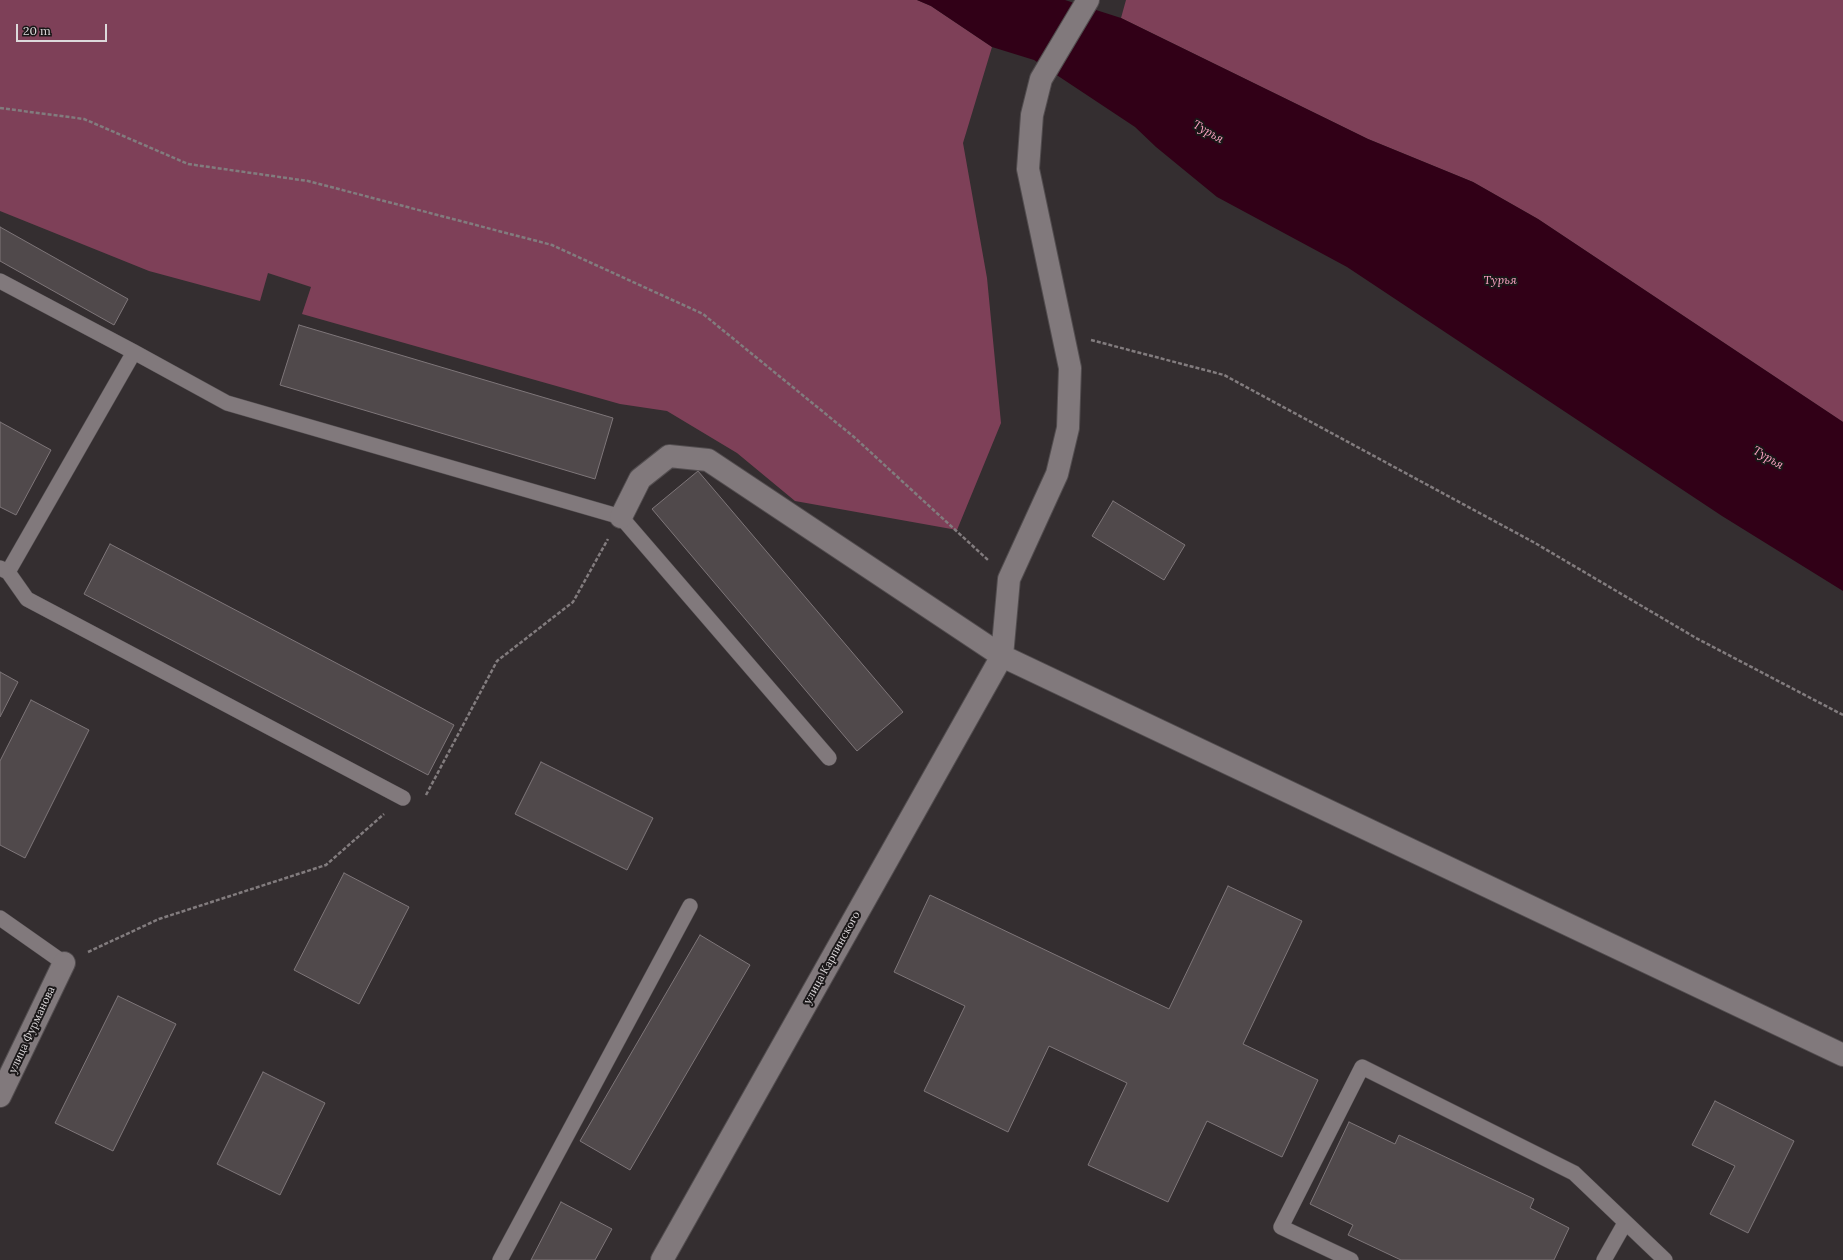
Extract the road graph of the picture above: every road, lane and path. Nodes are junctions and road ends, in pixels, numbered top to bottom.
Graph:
1 (1088, 0) edge
2 (0, 108) edge
3 (0, 281) edge
4 (1063, 332) junction
5 (134, 352) junction
6 (621, 517) junction
7 (4, 570) edge
8 (1009, 579) junction
9 (1002, 656) junction
10 (1843, 715) edge
11 (829, 758) dead end
12 (403, 798) dead end
13 (690, 906) dead end
14 (0, 918) edge
15 (64, 963) joint
16 (1843, 1055) edge
17 (0, 1096) edge
18 (1625, 1223) junction
19 (500, 1260) edge
20 (662, 1260) edge
21 (1351, 1260) edge
22 (1604, 1260) edge
23 (1665, 1260) edge

1 - 4 street
2 - 8 path
3 - 5 lane
4 - 8 street
4 - 10 path
5 - 6 lane
5 - 7 lane
6 - 9 street
6 - 11 lane
7 - 12 lane
8 - 9 street
9 - 16 street
9 - 20 street, улица Карпинского
13 - 19 lane
14 - 15 lane
15 - 17 street, улица Фурманова
18 - 21 lane
18 - 22 lane
18 - 23 lane

